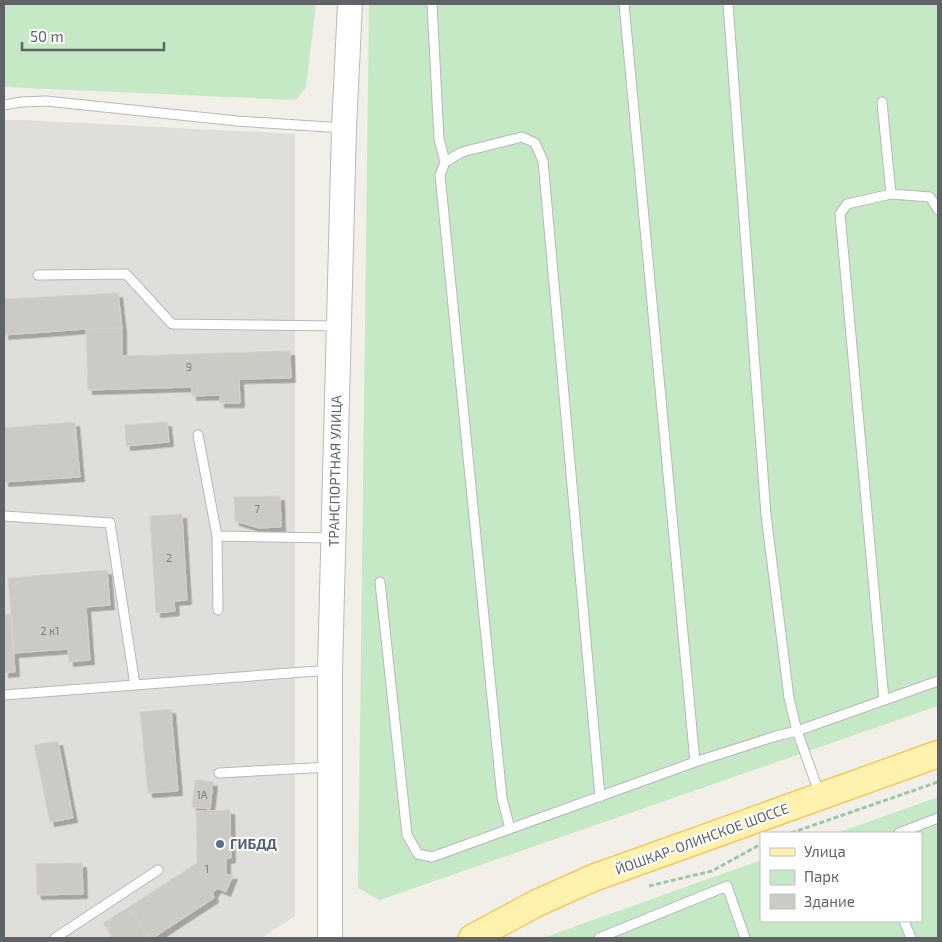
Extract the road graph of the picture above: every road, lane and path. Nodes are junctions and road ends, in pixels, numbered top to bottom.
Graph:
1 (432, 4) edge
2 (624, 4) edge
3 (728, 4) edge
4 (350, 14) edge
5 (882, 102) dead end
6 (4, 105) edge
7 (344, 128) junction
8 (445, 162) junction
9 (891, 194) junction
10 (938, 210) edge
11 (38, 275) dead end
12 (339, 326) junction
13 (198, 435) dead end
14 (4, 516) edge
15 (217, 536) junction
16 (334, 538) junction
17 (380, 582) dead end
18 (218, 610) dead end
19 (330, 670) junction
20 (938, 681) edge
21 (135, 685) junction
22 (4, 695) edge
23 (884, 700) junction
24 (797, 731) junction
25 (938, 754) edge
26 (695, 762) junction
27 (330, 767) junction
28 (220, 774) dead end
29 (938, 782) edge
30 (821, 796) junction
31 (600, 797) junction
32 (938, 818) edge
33 (510, 829) junction
34 (794, 832) edge
35 (902, 832) edge
36 (760, 845) edge
37 (158, 870) dead end
38 (648, 886) dead end
39 (904, 922) edge
40 (55, 938) edge
41 (330, 938) edge
42 (472, 938) edge
43 (599, 938) edge
44 (745, 938) edge
45 (911, 938) edge

1 - 8 lane
2 - 26 lane
3 - 24 lane
4 - 7 main road, ТРАНСПОРТНАЯ УЛИЦА
5 - 9 lane
6 - 7 lane
7 - 12 main road, ТРАНСПОРТНАЯ УЛИЦА
8 - 31 lane
8 - 33 lane
9 - 10 lane
9 - 23 lane
11 - 12 lane
12 - 16 main road, ТРАНСПОРТНАЯ УЛИЦА
13 - 15 lane
14 - 21 lane
15 - 16 lane
15 - 18 lane
16 - 19 main road, ТРАНСПОРТНАЯ УЛИЦА
17 - 33 lane
19 - 21 lane
19 - 27 main road, ТРАНСПОРТНАЯ УЛИЦА
20 - 23 lane
21 - 22 lane
23 - 24 lane
24 - 26 lane
24 - 30 lane
25 - 30 main road, ЙОШКАР-ОЛИНСКОЕ ШОССЕ
26 - 31 lane
27 - 28 lane
27 - 41 main road, ТРАНСПОРТНАЯ УЛИЦА
29 - 34 path
30 - 42 main road, ЙОШКАР-ОЛИНСКОЕ ШОССЕ
31 - 33 lane
32 - 35 lane
36 - 38 path
37 - 40 lane
39 - 45 lane
43 - 44 lane

